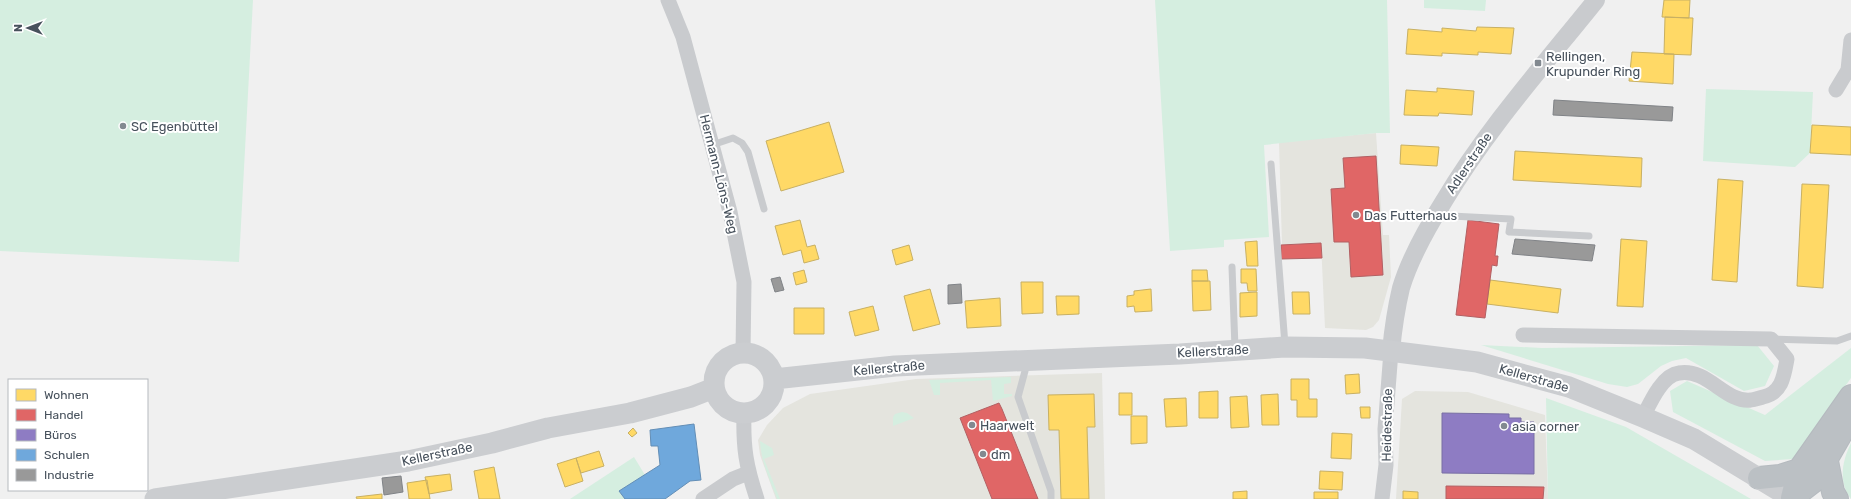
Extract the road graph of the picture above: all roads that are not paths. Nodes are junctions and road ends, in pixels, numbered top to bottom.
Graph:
1 (668, 0) edge
2 (1596, 0) edge
3 (1851, 40) edge
4 (1836, 90) dead end
5 (712, 145) junction
6 (1271, 164) dead end
7 (1439, 208) junction
8 (764, 209) dead end
9 (1589, 236) dead end
10 (1232, 267) dead end
11 (1523, 335) dead end
12 (1851, 336) edge
13 (1771, 339) junction
14 (1285, 347) junction
15 (1235, 350) junction
16 (1391, 351) junction
17 (743, 353) junction
18 (1026, 360) junction
19 (774, 379) junction
20 (714, 388) junction
21 (1851, 396) edge
22 (744, 413) junction
23 (1643, 416) junction
24 (1851, 417) edge
25 (1826, 461) junction
26 (1799, 470) junction
27 (748, 474) junction
28 (1759, 478) junction
29 (243, 493) edge
30 (155, 499) edge
31 (703, 499) edge
32 (757, 499) edge
33 (1051, 499) edge
34 (1382, 499) edge
35 (1792, 499) edge
36 (1837, 499) edge

1 - 5 street, Hermann-Löns-Weg
2 - 7 street, Adlerstraße
3 - 4 street
5 - 8 lane
5 - 17 street, Hermann-Löns-Weg
6 - 14 lane
7 - 9 lane
7 - 16 street, Adlerstraße
10 - 15 lane
11 - 13 street
12 - 13 lane
13 - 23 street
14 - 15 main road, Kellerstraße
14 - 16 main road, Kellerstraße
15 - 18 main road, Kellerstraße
16 - 23 main road, Kellerstraße
16 - 34 street, Heidestraße
17 - 19 main road
17 - 20 main road
18 - 19 main road, Kellerstraße
18 - 33 lane
19 - 22 main road
20 - 22 main road
20 - 29 main road, Kellerstraße
21 - 26 highway
22 - 27 street
23 - 28 main road, Kellerstraße
24 - 25 highway
25 - 35 highway
25 - 36 highway
26 - 28 highway
26 - 35 highway
27 - 31 street
27 - 32 street
28 - 35 main road, Kellerstraße
29 - 30 main road, Kellerstraße

